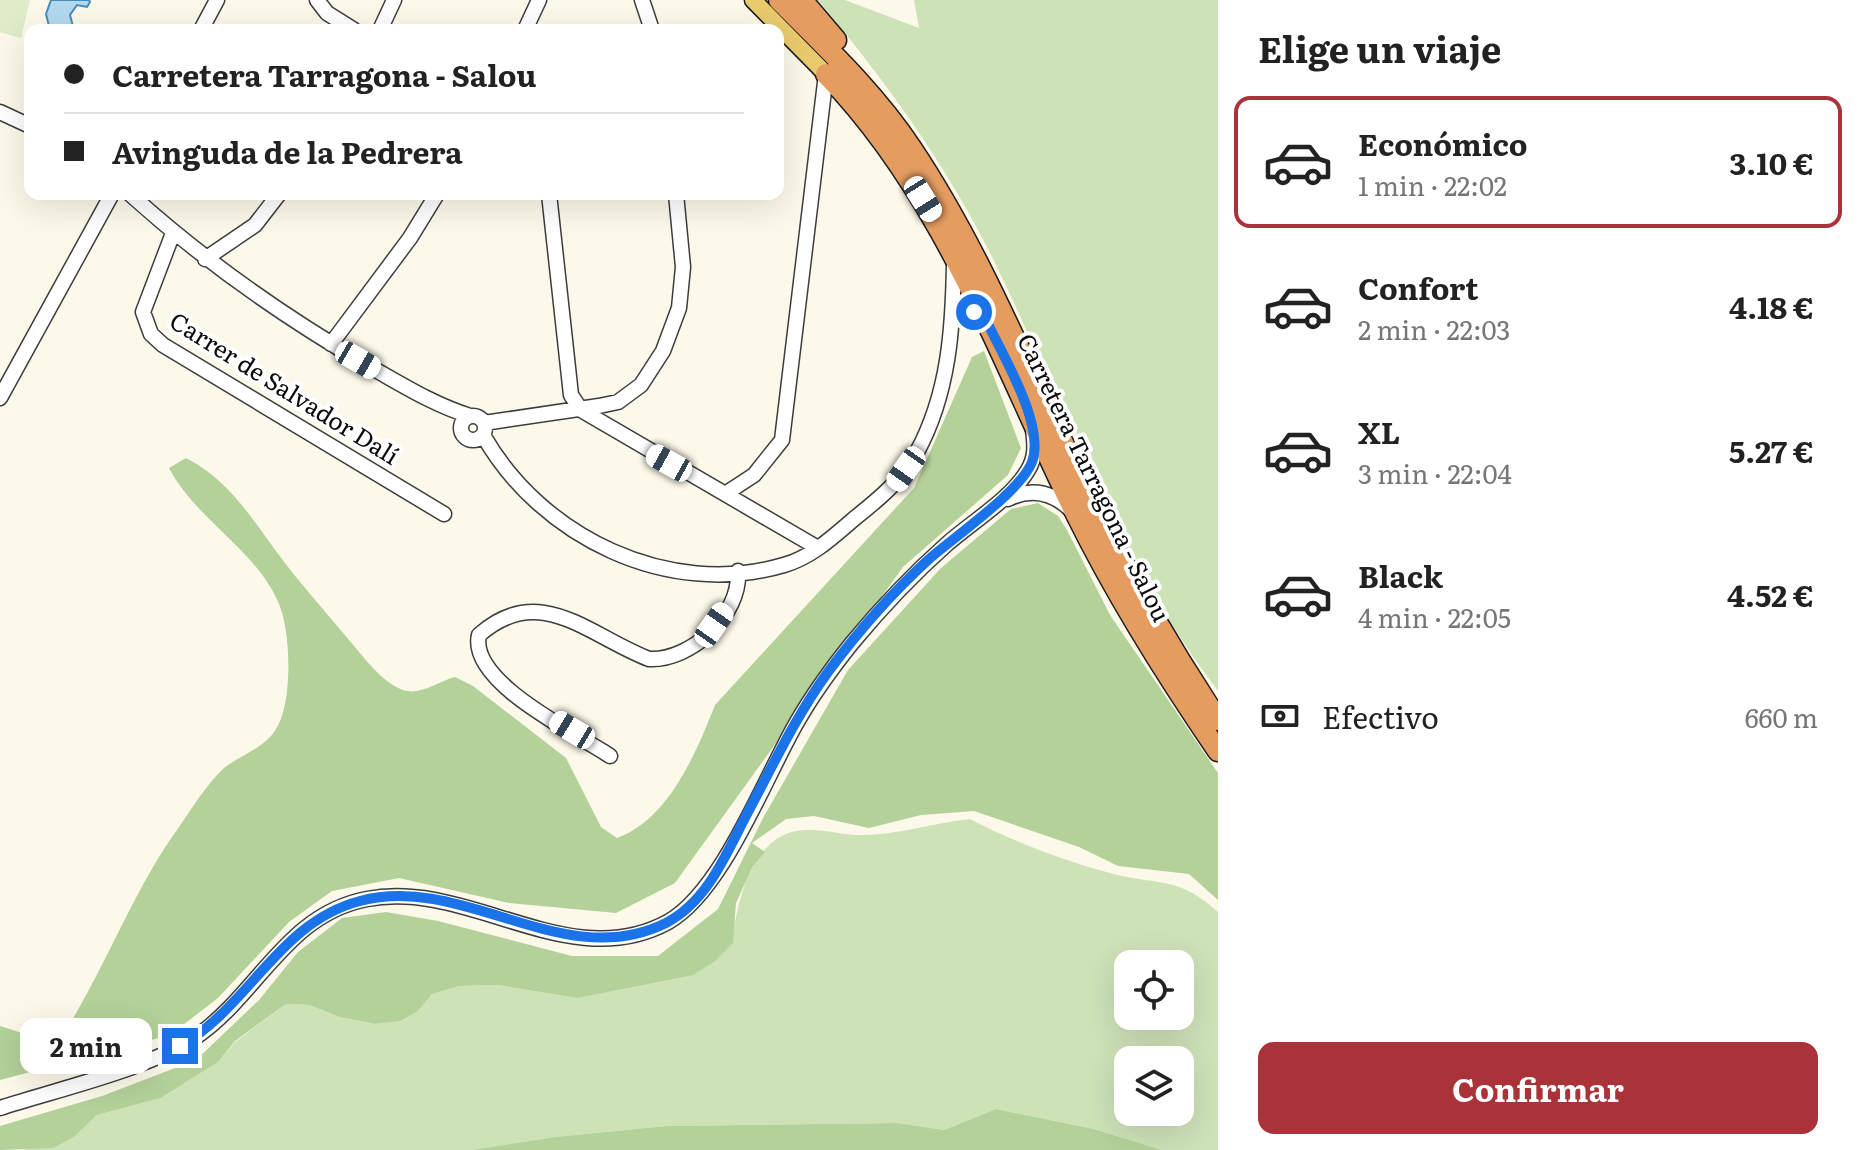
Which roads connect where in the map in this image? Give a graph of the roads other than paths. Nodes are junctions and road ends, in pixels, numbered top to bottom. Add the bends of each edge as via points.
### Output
1 (217, 0) edge
2 (317, 0) edge
3 (394, 0) edge
4 (539, 0) edge
5 (642, 0) edge
6 (753, 0) edge
7 (779, 0) edge
8 (802, 0) edge
9 (204, 24) edge
10 (344, 24) edge
11 (383, 24) edge
12 (528, 24) edge
13 (650, 24) edge
14 (777, 24) edge
15 (784, 31) edge
16 (826, 74) junction
17 (0, 112) edge
18 (24, 123) edge
19 (911, 147) junction
20 (109, 200) edge
21 (137, 200) edge
22 (274, 200) edge
23 (433, 200) edge
24 (550, 200) edge
25 (677, 200) edge
26 (173, 233) junction
27 (955, 255) junction
28 (205, 259) junction
29 (984, 316) junction
30 (953, 329) junction
31 (331, 344) junction
32 (0, 398) edge
33 (581, 410) junction
34 (465, 422) junction
35 (1033, 422) junction
36 (480, 433) junction
37 (728, 492) junction
38 (444, 514) dead end
39 (1076, 514) junction
40 (980, 515) junction
41 (818, 548) junction
42 (738, 571) junction
43 (1218, 720) edge
44 (1218, 751) edge
45 (610, 756) dead end
46 (0, 1108) edge

1 - 9 street
2 - 10 street
3 - 11 street
4 - 12 street
5 - 13 street
6 - 14 main road, Carretera Tarragona - Salou
7 - 19 highway, Carretera Tarragona - Salou via 851,73
8 - 19 highway via 891,107
15 - 16 main road, Carretera Tarragona - Salou
16 - 27 highway, Carretera Tarragona - Salou via 877,131
16 - 37 street via 782,440 754,475
17 - 18 street
19 - 43 highway, Carretera Tarragona - Salou via 983,270 1092,504 1162,636
20 - 32 street
21 - 26 street
22 - 28 street via 255,225
23 - 31 street
24 - 33 street via 571,395
25 - 33 street via 683,267 679,308 663,351 641,385 618,402
26 - 28 street
26 - 38 street, Carrer de Salvador Dalí via 143,312 151,334
27 - 29 highway, Carretera Tarragona - Salou
27 - 30 street
28 - 31 street
29 - 30 street via 965,312
29 - 35 highway, Carretera Tarragona - Salou
30 - 41 street via 937,403 916,453 895,484
31 - 34 street
33 - 36 street
33 - 37 street
34 - 36 street via 477,416
34 - 36 street via 462,435
35 - 39 highway, Carretera Tarragona - Salou
35 - 40 street via 1033,460 1027,472
36 - 42 street via 493,456 546,512 612,551 677,572
37 - 41 street
39 - 40 street via 1057,498 1037,491 1016,495
39 - 44 highway, Carretera Tarragona - Salou via 1139,632
40 - 46 street via 890,600 827,673 706,888 670,921 647,931 591,939 436,899 389,895 364,900 317,917 293,935 218,1019 189,1041
41 - 42 street via 784,565
42 - 45 street via 739,585 714,625 689,650 664,660 628,651 558,615 533,610 512,612 479,635 480,657 499,682

